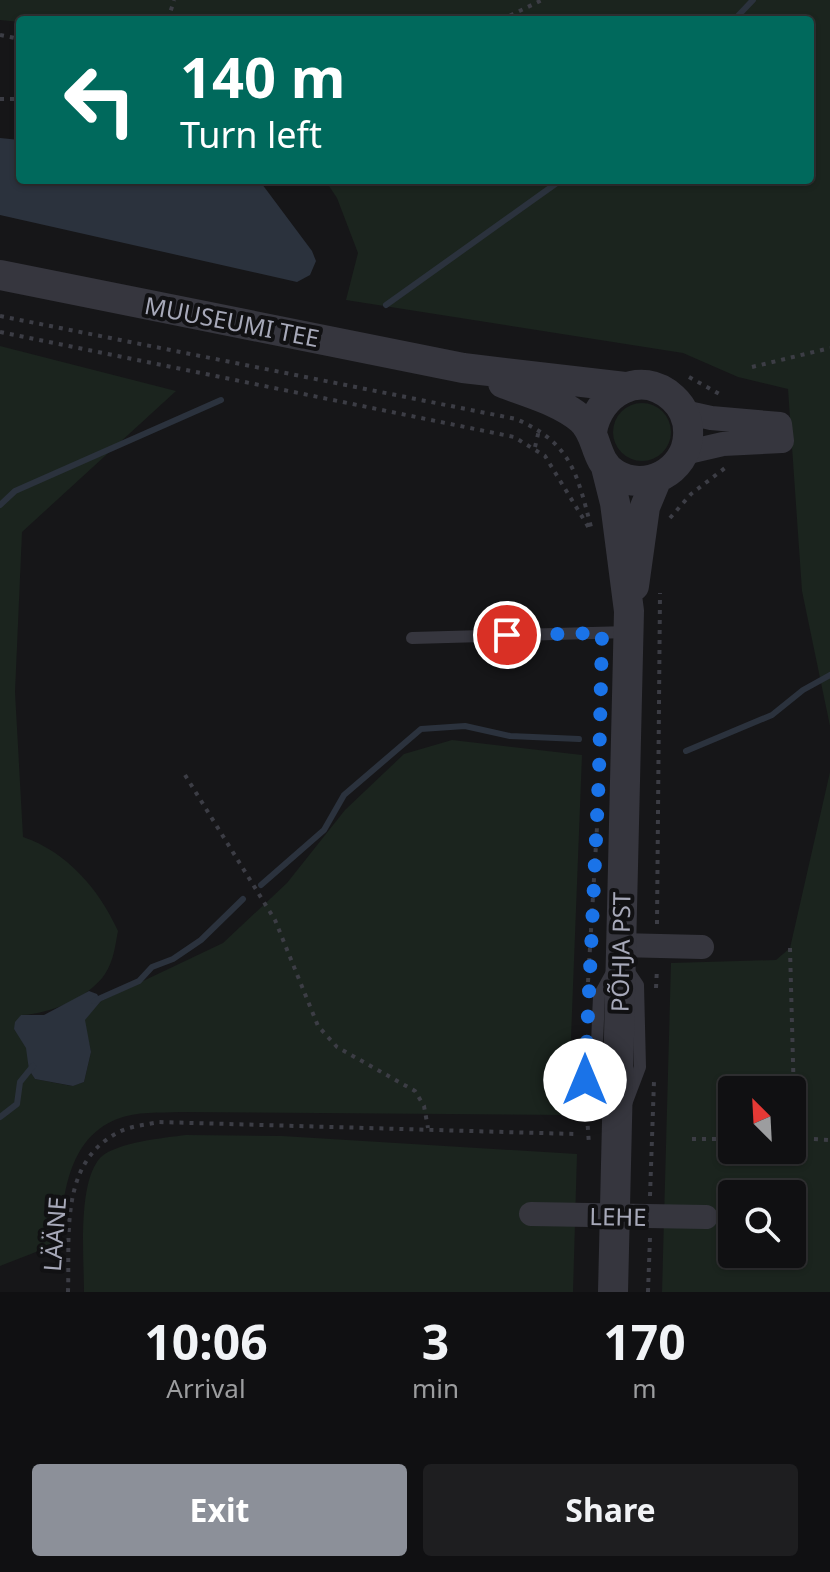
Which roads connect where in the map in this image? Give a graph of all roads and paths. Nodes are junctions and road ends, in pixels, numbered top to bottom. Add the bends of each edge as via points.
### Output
1 (542, 0) edge
2 (509, 16) edge
3 (0, 275) edge
4 (0, 316) edge
5 (0, 332) edge
6 (830, 348) edge
7 (752, 367) dead end
8 (463, 368) junction
9 (625, 387) junction
10 (684, 412) junction
11 (592, 432) junction
12 (684, 453) junction
13 (606, 467) junction
14 (657, 478) junction
15 (629, 622) junction
16 (412, 638) dead end
17 (185, 775) dead end
18 (597, 821) dead end
19 (702, 947) dead end
20 (790, 948) dead end
21 (620, 952) junction
22 (588, 991) dead end
23 (792, 1076) edge
24 (585, 1080) dead end
25 (428, 1128) junction
26 (574, 1134) dead end
27 (692, 1139) dead end
28 (718, 1139) edge
29 (806, 1139) edge
30 (830, 1140) edge
31 (589, 1147) dead end
32 (531, 1214) dead end
33 (615, 1215) junction
34 (706, 1217) dead end
35 (68, 1292) edge
36 (613, 1292) edge

1 - 2 path
3 - 8 street, MUUSEUMI TEE
4 - 5 path via 516,419 554,440 568,458 593,533 545,456 514,437
6 - 7 path
8 - 9 street, MUUSEUMI TEE
8 - 11 street, MUUSEUMI TEE via 569,410
9 - 10 street, MUUSEUMI TEE via 652,386 676,400
9 - 11 street via 605,400
10 - 12 street
10 - 12 street via 780,424 782,441 723,444
11 - 13 street, MUUSEUMI TEE
12 - 14 street via 673,469
13 - 14 street via 629,480
13 - 15 street, PÕHJA PST
14 - 15 street, PÕHJA PST via 645,507
15 - 16 lane
15 - 21 street, PÕHJA PST
17 - 25 path via 275,920 318,1026 337,1047 415,1091
18 - 22 path
19 - 21 street
20 - 23 path
21 - 33 street, PÕHJA PST
24 - 31 path
25 - 26 path
25 - 35 path, LÄÄNE via 159,1122 119,1131 89,1155 76,1178
27 - 28 path
29 - 30 path
32 - 33 street, LEHE
33 - 34 street, LEHE
33 - 36 street, PÕHJA PST

